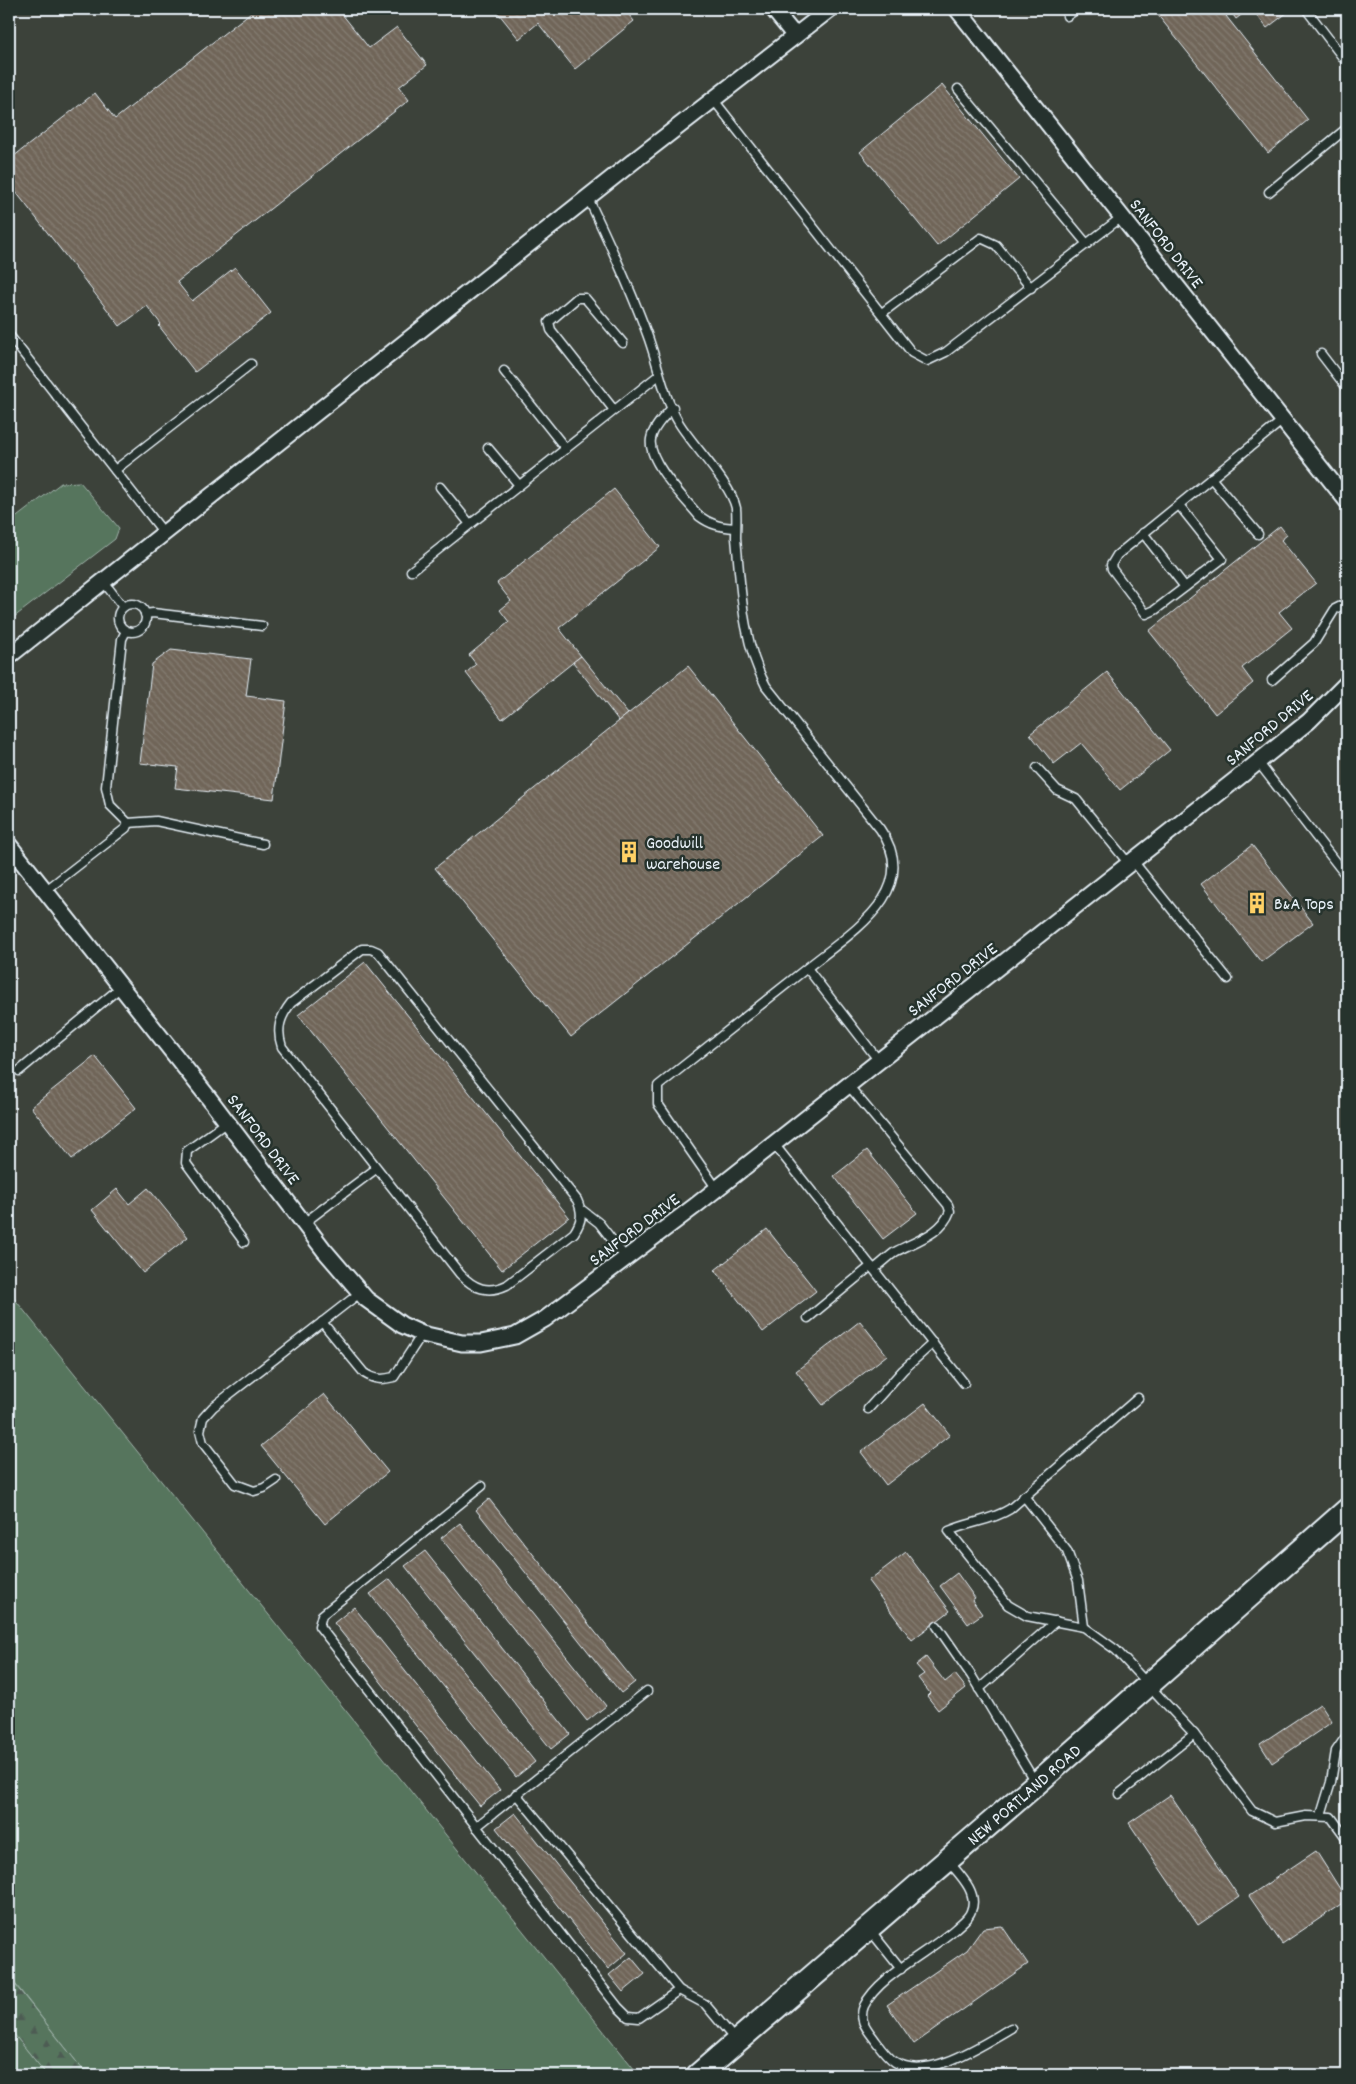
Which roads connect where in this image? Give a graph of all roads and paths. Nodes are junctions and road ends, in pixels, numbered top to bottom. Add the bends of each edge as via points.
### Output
1 (773, 9) edge
2 (830, 9) edge
3 (957, 9) edge
4 (1077, 9) edge
5 (1306, 9) edge
6 (1067, 16) dead end
7 (795, 36) junction
8 (1347, 63) edge
9 (958, 89) dead end
10 (713, 99) junction
11 (1347, 128) edge
12 (1269, 192) dead end
13 (588, 198) junction
14 (1123, 216) junction
15 (1088, 244) junction
16 (1031, 288) junction
17 (882, 313) junction
18 (9, 335) edge
19 (623, 344) dead end
20 (1321, 354) dead end
21 (251, 364) dead end
22 (504, 371) dead end
23 (659, 375) junction
24 (1347, 388) edge
25 (673, 407) junction
26 (614, 410) junction
27 (1283, 420) junction
28 (488, 448) dead end
29 (566, 449) junction
30 (115, 470) junction
31 (1211, 478) junction
32 (519, 485) junction
33 (440, 487) dead end
34 (1345, 494) edge
35 (1178, 505) junction
36 (470, 524) junction
37 (736, 528) junction
38 (164, 533) junction
39 (1143, 534) junction
40 (1258, 534) dead end
41 (411, 571) dead end
42 (103, 581) junction
43 (1185, 587) junction
44 (123, 607) junction
45 (1347, 607) edge
46 (145, 614) junction
47 (262, 626) dead end
48 (126, 631) junction
49 (9, 656) edge
50 (1272, 680) dead end
51 (1347, 684) edge
52 (1258, 762) junction
53 (1037, 768) dead end
54 (128, 823) junction
55 (263, 844) dead end
56 (9, 845) edge
57 (1131, 863) junction
58 (1347, 876) edge
59 (45, 891) junction
60 (807, 968) junction
61 (1228, 979) dead end
62 (121, 987) junction
63 (879, 1061) junction
64 (19, 1071) dead end
65 (848, 1085) junction
66 (227, 1122) junction
67 (774, 1144) junction
68 (377, 1168) junction
69 (717, 1188) junction
70 (582, 1210) junction
71 (304, 1223) junction
72 (244, 1242) dead end
73 (626, 1258) junction
74 (872, 1268) junction
75 (360, 1292) junction
76 (808, 1318) dead end
77 (322, 1322) junction
78 (422, 1334) junction
79 (932, 1343) junction
80 (964, 1382) dead end
81 (1138, 1398) dead end
82 (868, 1409) dead end
83 (276, 1480) dead end
84 (482, 1486) dead end
85 (1024, 1496) junction
86 (1347, 1510) edge
87 (1056, 1621) junction
88 (936, 1626) dead end
89 (1084, 1627) junction
90 (1150, 1684) junction
91 (979, 1689) junction
92 (647, 1691) dead end
93 (1194, 1734) junction
94 (1347, 1735) edge
95 (1036, 1784) junction
96 (516, 1794) junction
97 (1118, 1794) dead end
98 (1320, 1815) junction
99 (476, 1827) junction
100 (1347, 1839) edge
101 (947, 1861) junction
102 (868, 1929) junction
103 (901, 1969) junction
104 (679, 1990) junction
105 (1011, 2028) dead end
106 (737, 2042) junction
107 (698, 2075) edge

1 - 7 street
2 - 7 street
3 - 14 street, SANFORD DRIVE
4 - 6 lane
5 - 8 lane
7 - 10 street
9 - 15 lane
10 - 13 street
10 - 17 lane
11 - 12 lane
13 - 23 lane via 647,334
13 - 38 street
14 - 15 lane
14 - 27 street, SANFORD DRIVE
15 - 16 lane
16 - 17 lane via 946,352 927,361 912,353
16 - 17 lane via 996,245 981,238
18 - 30 lane
19 - 26 lane via 585,298 577,298 549,322 551,330
20 - 24 lane
21 - 30 lane
22 - 29 lane
23 - 25 lane
23 - 26 lane
25 - 37 lane via 678,422 729,492 736,508
25 - 37 lane via 654,430 652,457 699,516 719,527
26 - 29 lane
27 - 31 lane
27 - 34 street, SANFORD DRIVE
28 - 32 lane
29 - 32 lane
30 - 38 lane
31 - 35 lane
31 - 40 lane
32 - 36 lane
33 - 36 lane
35 - 39 lane
35 - 43 lane via 1222,558
36 - 41 lane
37 - 60 lane via 747,630 757,669 766,686 880,829 893,854 894,872 885,898 871,914
38 - 42 street
39 - 43 lane
39 - 43 lane via 1117,555 1111,565 1144,613 1150,614
42 - 44 lane
42 - 49 street
44 - 46 lane via 135,604
44 - 48 lane via 118,621
45 - 50 lane via 1335,609 1314,643
46 - 47 lane via 153,612
46 - 48 lane via 142,628
48 - 54 lane via 122,639 106,787 110,805
51 - 52 street, SANFORD DRIVE
52 - 57 street, SANFORD DRIVE
52 - 58 lane
53 - 57 lane via 1057,790 1076,799
54 - 55 lane via 156,821
54 - 59 lane via 126,828
56 - 59 street, SANFORD DRIVE
57 - 61 lane
57 - 63 street, SANFORD DRIVE
59 - 62 street, SANFORD DRIVE
60 - 63 lane
60 - 69 lane via 658,1086 658,1104
62 - 64 lane
62 - 66 street, SANFORD DRIVE
63 - 65 street, SANFORD DRIVE
65 - 67 street, SANFORD DRIVE
65 - 74 lane via 950,1211 941,1226
66 - 71 street, SANFORD DRIVE
66 - 72 lane via 185,1156 186,1163
67 - 69 street, SANFORD DRIVE
67 - 74 lane
68 - 70 lane via 460,1274 485,1291 507,1285 574,1233 581,1223
68 - 70 lane via 282,1047 278,1036 283,1013 291,1003 362,949 378,952
68 - 71 lane
69 - 73 street, SANFORD DRIVE
70 - 73 lane via 599,1222
71 - 75 street, SANFORD DRIVE
73 - 78 street, SANFORD DRIVE via 545,1320 515,1336 462,1344
74 - 76 lane
74 - 79 lane
75 - 77 lane
75 - 78 street, SANFORD DRIVE via 402,1325
77 - 78 lane via 364,1374 383,1380 394,1377
77 - 83 lane via 203,1418 200,1431 203,1442 235,1484 254,1491
79 - 80 lane
79 - 82 lane
81 - 85 lane
84 - 99 lane via 322,1615 319,1626
85 - 87 lane via 999,1516 949,1531 1008,1605 1027,1616
85 - 89 lane via 1067,1550 1078,1581
86 - 90 street, NEW PORTLAND ROAD
87 - 89 lane
87 - 91 lane
88 - 91 lane
89 - 90 lane via 1116,1650
90 - 93 lane
90 - 95 street, NEW PORTLAND ROAD
91 - 95 lane
92 - 96 lane
93 - 97 lane
93 - 98 lane via 1252,1812 1275,1822
94 - 98 lane via 1336,1751
95 - 101 street, NEW PORTLAND ROAD
96 - 99 lane
96 - 104 lane
98 - 100 lane via 1331,1817
99 - 104 lane via 628,2017 638,2018
101 - 102 street, NEW PORTLAND ROAD
101 - 103 lane via 965,1881 973,1898 972,1910 948,1935
102 - 103 lane
102 - 106 street, NEW PORTLAND ROAD
103 - 105 lane via 873,1991 861,2016 875,2040 897,2063 911,2067 942,2063
104 - 106 lane via 705,2004
106 - 107 street, NEW PORTLAND ROAD

